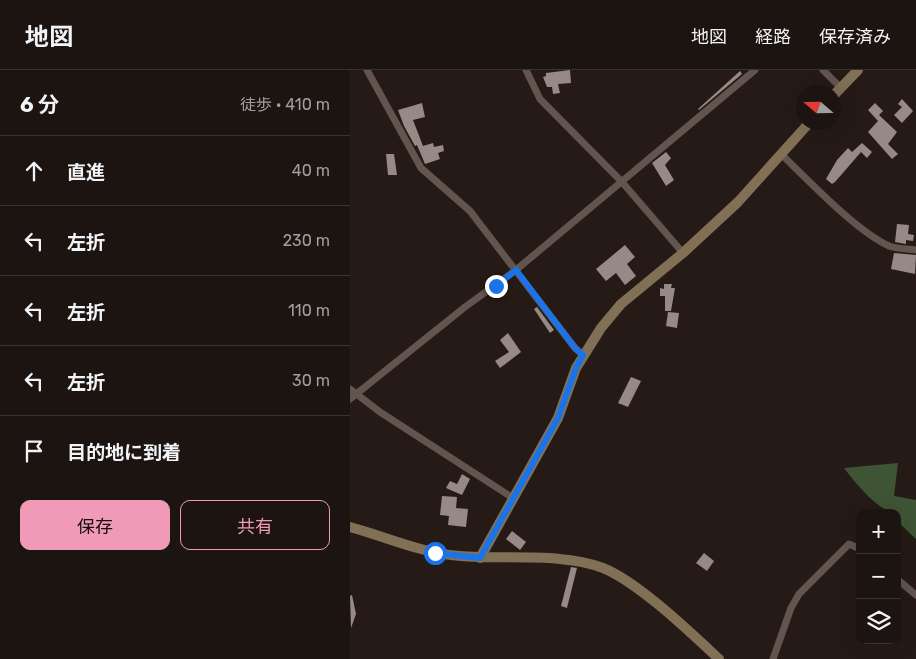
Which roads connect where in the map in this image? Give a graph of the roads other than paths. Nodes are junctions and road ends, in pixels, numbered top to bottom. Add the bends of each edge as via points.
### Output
1 (366, 70) edge
2 (526, 70) edge
3 (755, 70) edge
4 (823, 70) edge
5 (858, 70) edge
6 (838, 85) edge
7 (841, 88) edge
8 (803, 130) edge
9 (781, 154) junction
10 (622, 182) junction
11 (916, 250) edge
12 (683, 253) junction
13 (516, 270) junction
14 (583, 355) junction
15 (350, 389) edge
16 (353, 397) edge
17 (513, 498) junction
18 (350, 527) edge
19 (856, 547) edge
20 (480, 558) junction
21 (901, 582) edge
22 (916, 595) edge
23 (719, 659) edge
24 (773, 659) edge

1 - 13 street via 421,168 470,211
2 - 10 street via 540,99
3 - 10 street
4 - 6 street
5 - 7 street
8 - 9 street
9 - 11 street via 868,233 892,247
9 - 12 street via 738,202
10 - 12 street
10 - 13 street
12 - 14 street via 621,304
13 - 14 street
13 - 16 street
14 - 17 street via 558,418
15 - 16 street
16 - 17 street
17 - 20 street
18 - 20 street via 420,550
19 - 24 street via 849,544 799,594
20 - 23 street via 563,560 604,569 647,597
21 - 22 street

